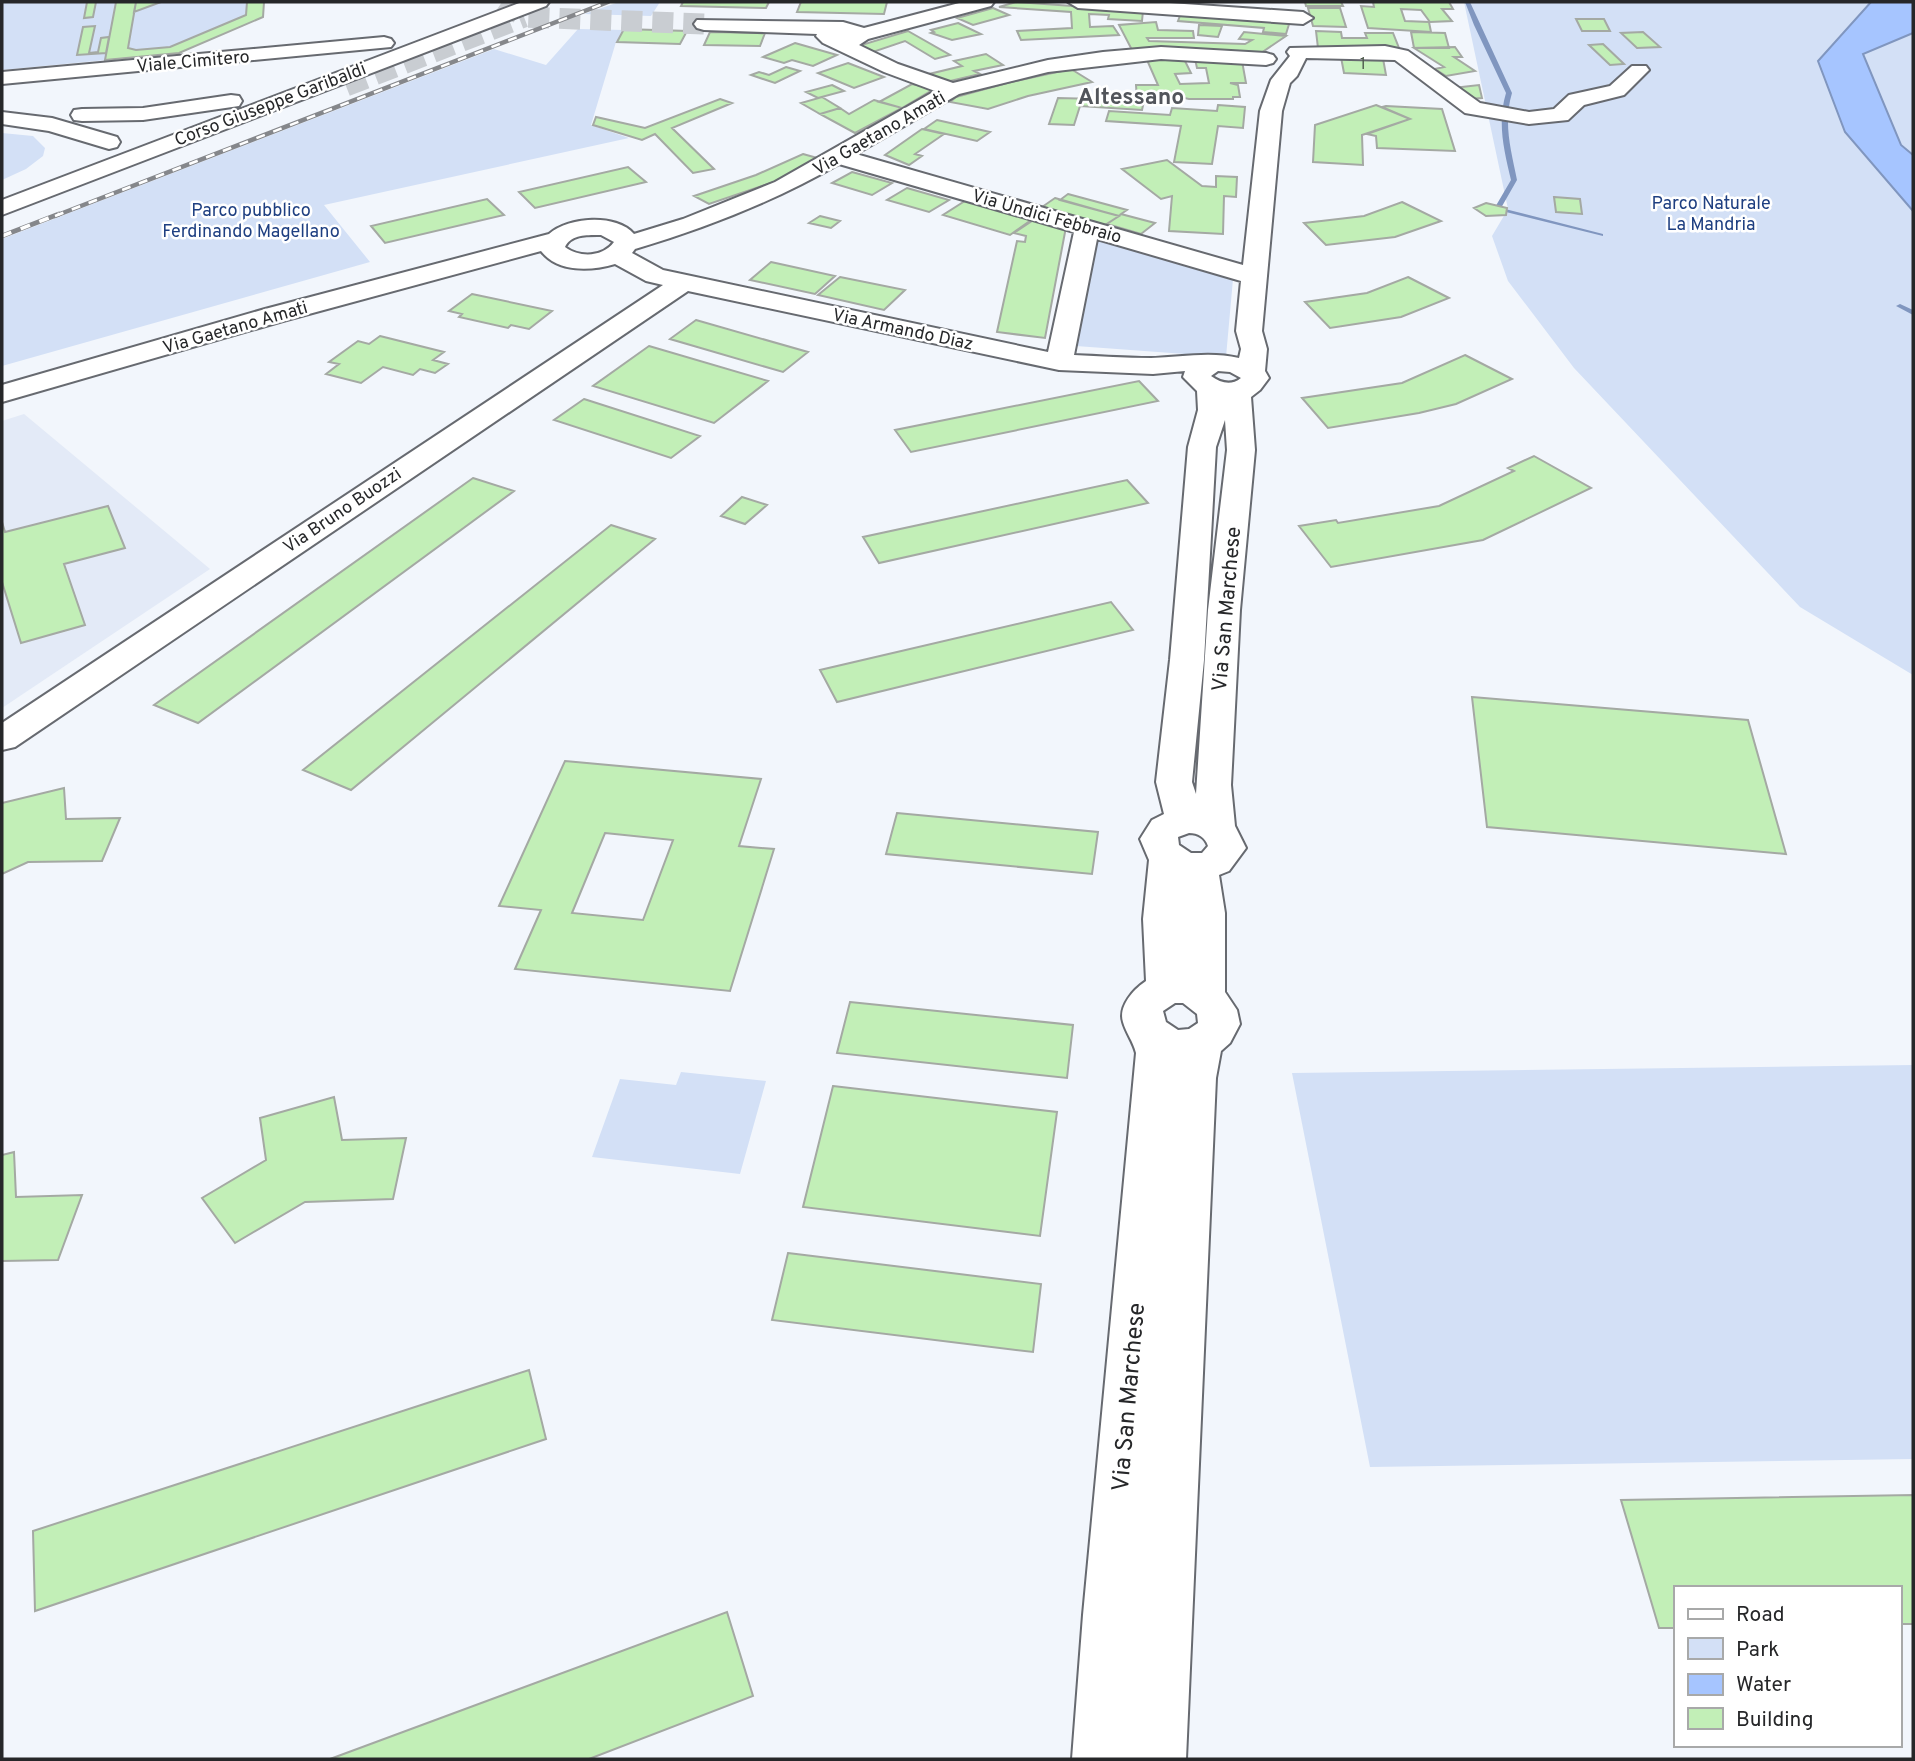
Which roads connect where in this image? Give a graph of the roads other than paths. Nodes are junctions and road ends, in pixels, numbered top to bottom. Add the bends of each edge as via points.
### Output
1 (511, 2) tunnel mouth
2 (539, 2) tunnel mouth
3 (984, 2) edge
4 (1078, 2) edge
5 (481, 4) dead end
6 (1300, 10) edge
7 (704, 23) tunnel mouth
8 (847, 38) junction
9 (379, 50) junction
10 (1285, 59) junction
11 (1639, 71) dead end
12 (2, 78) edge
13 (346, 86) tunnel mouth
14 (952, 90) junction
15 (267, 95) junction
16 (2, 106) edge
17 (82, 115) junction
18 (2, 118) edge
19 (206, 129) junction
20 (145, 147) junction
21 (840, 157) junction
22 (7, 199) edge
23 (707, 216) junction
24 (603, 228) junction
25 (1087, 228) junction
26 (622, 249) junction
27 (567, 252) junction
28 (1253, 276) junction
29 (669, 279) junction
30 (1059, 362) junction
31 (1224, 375) junction
32 (2, 394) edge
33 (2, 739) edge
34 (1200, 824) junction
35 (1184, 863) junction
36 (1182, 1016) junction
37 (1101, 1759) edge
38 (1157, 1759) edge

1 - 9 street, Corso Giuseppe Garibaldi
2 - 19 street, Corso Giuseppe Garibaldi
3 - 8 street
4 - 6 street
5 - 9 street via 472,12
6 - 10 street via 1304,29
7 - 8 street via 799,28
8 - 14 street via 919,80
9 - 12 street, Viale Cimitero
9 - 15 street, Corso Giuseppe Garibaldi
10 - 11 street, Via Gaetano Amati via 1385,52 1401,55 1473,108 1524,117 1560,115 1577,100 1617,91
10 - 14 street, Via Gaetano Amati via 1161,53 1103,58 1048,66
10 - 28 street via 1270,111
13 - 19 street via 278,111
14 - 21 street, Via Gaetano Amati
15 - 17 street via 167,111
15 - 20 street, Corso Giuseppe Garibaldi
16 - 17 street
17 - 20 street via 124,124
18 - 20 street
18 - 22 street via 61,145 53,160
19 - 20 street, Corso Giuseppe Garibaldi
20 - 22 street, Corso Giuseppe Garibaldi
21 - 23 street, Via Gaetano Amati via 783,187
21 - 25 street, Via Undici Febbraio
23 - 24 street, Via Gaetano Amati
23 - 26 street, Via Gaetano Amati
24 - 26 street, Via Armando Diaz via 625,236
24 - 27 street, Via Gaetano Amati via 571,231
25 - 28 street, Via Undici Febbraio
25 - 30 street
26 - 27 street, Via Gaetano Amati
26 - 29 street, Via Armando Diaz
27 - 29 street, Via Armando Diaz via 639,276
27 - 32 street, Via Gaetano Amati via 469,262
28 - 31 street via 1248,331 1254,349
29 - 30 street, Via Armando Diaz
29 - 33 street, Via Bruno Buozzi
30 - 31 street, Via Armando Diaz
31 - 34 street, Via San Marchese via 1237,397 1241,450 1224,610 1213,811
31 - 34 street, Via San Marchese via 1213,395 1202,447 1174,782
34 - 35 street, Via San Marchese via 1170,824 1157,840 1159,850
34 - 35 street via 1226,838 1223,858 1213,864
35 - 36 street, Via San Marchese via 1205,913
36 - 37 street, Via San Marchese via 1157,1053
36 - 38 street, Via San Marchese via 1198,1058

